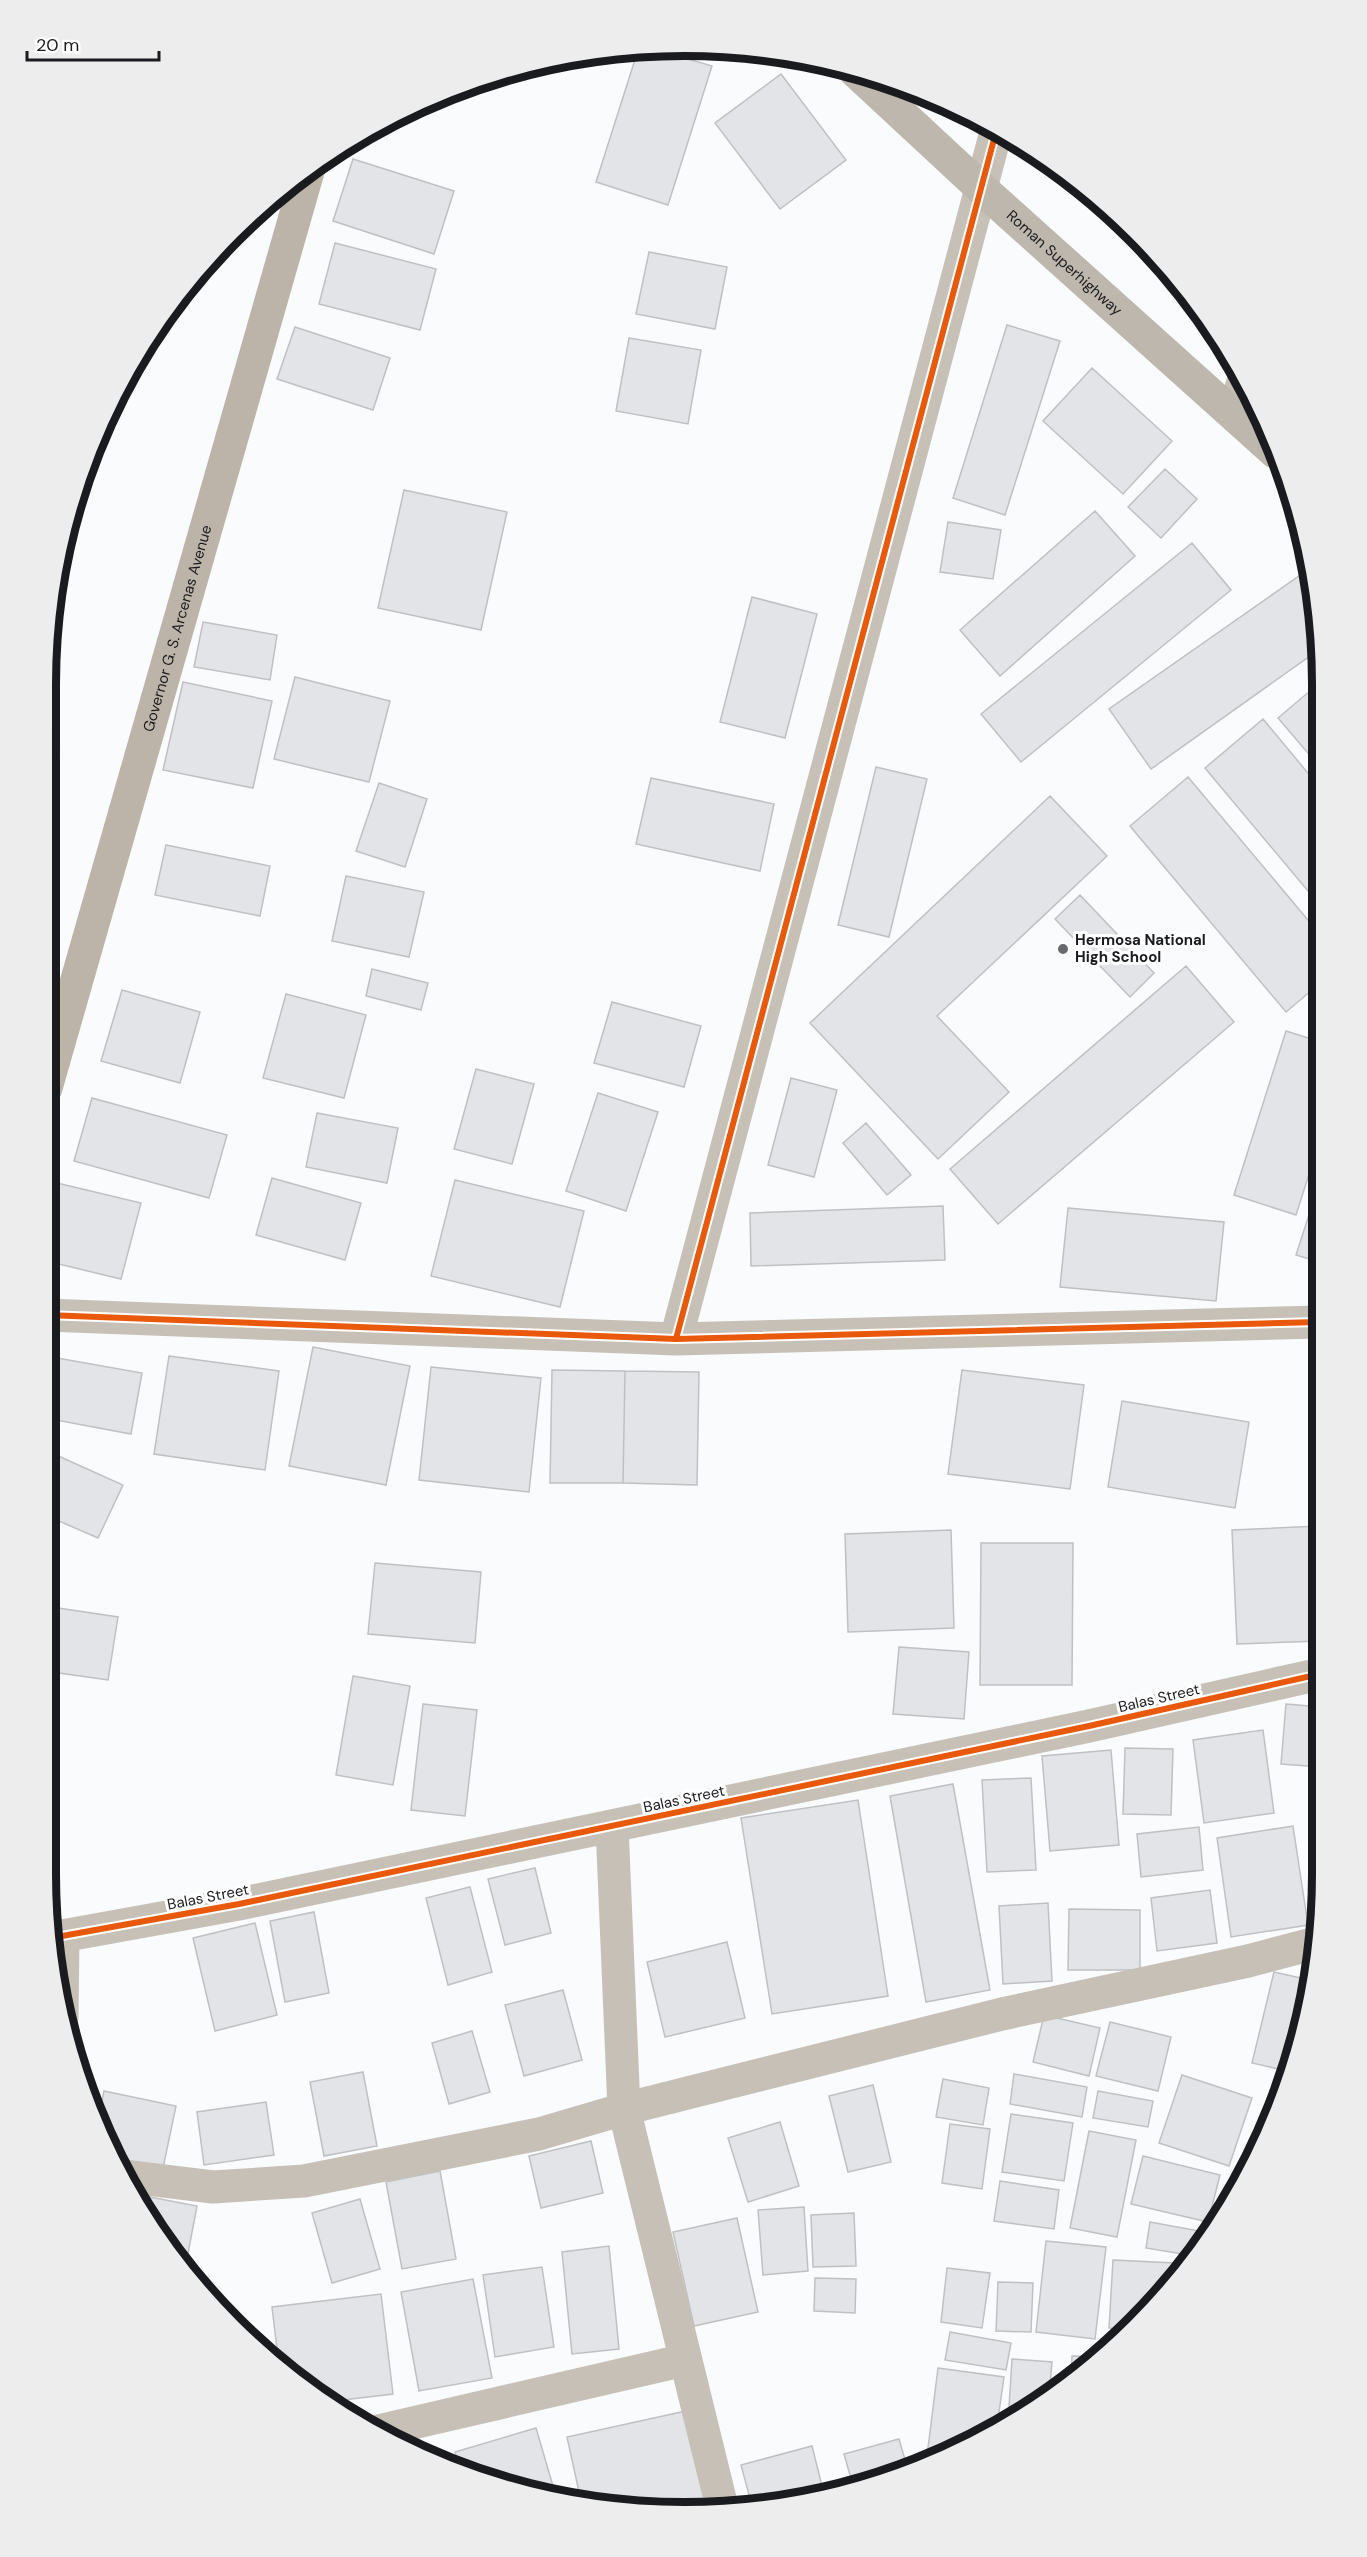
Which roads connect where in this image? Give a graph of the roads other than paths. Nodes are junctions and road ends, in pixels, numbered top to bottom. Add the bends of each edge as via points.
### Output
1 (869, 84) edge
2 (994, 138) edge
3 (305, 182) edge
4 (981, 188) junction
5 (1238, 399) edge
6 (1255, 423) edge
7 (56, 1053) edge
8 (56, 1315) edge
9 (1312, 1322) edge
10 (676, 1339) junction
11 (1312, 1676) edge
12 (612, 1826) junction
13 (59, 1937) edge
14 (1307, 1945) edge
15 (624, 2109) junction
16 (134, 2177) edge
17 (685, 2360) junction
18 (390, 2428) edge
19 (720, 2500) edge

1 - 4 main road, Roman Superhighway
2 - 4 street
3 - 7 main road, Governor G. S. Arcenas Avenue
4 - 5 main road, Roman Superhighway
4 - 10 street
5 - 6 main road, Roman Superhighway
8 - 10 street
9 - 10 street
11 - 12 street, Balas Street
12 - 13 street, Balas Street via 239,1904
12 - 15 street
14 - 15 street via 1002,2014
15 - 16 street via 539,2134 304,2181 213,2187
15 - 17 street
17 - 18 street
17 - 19 street

